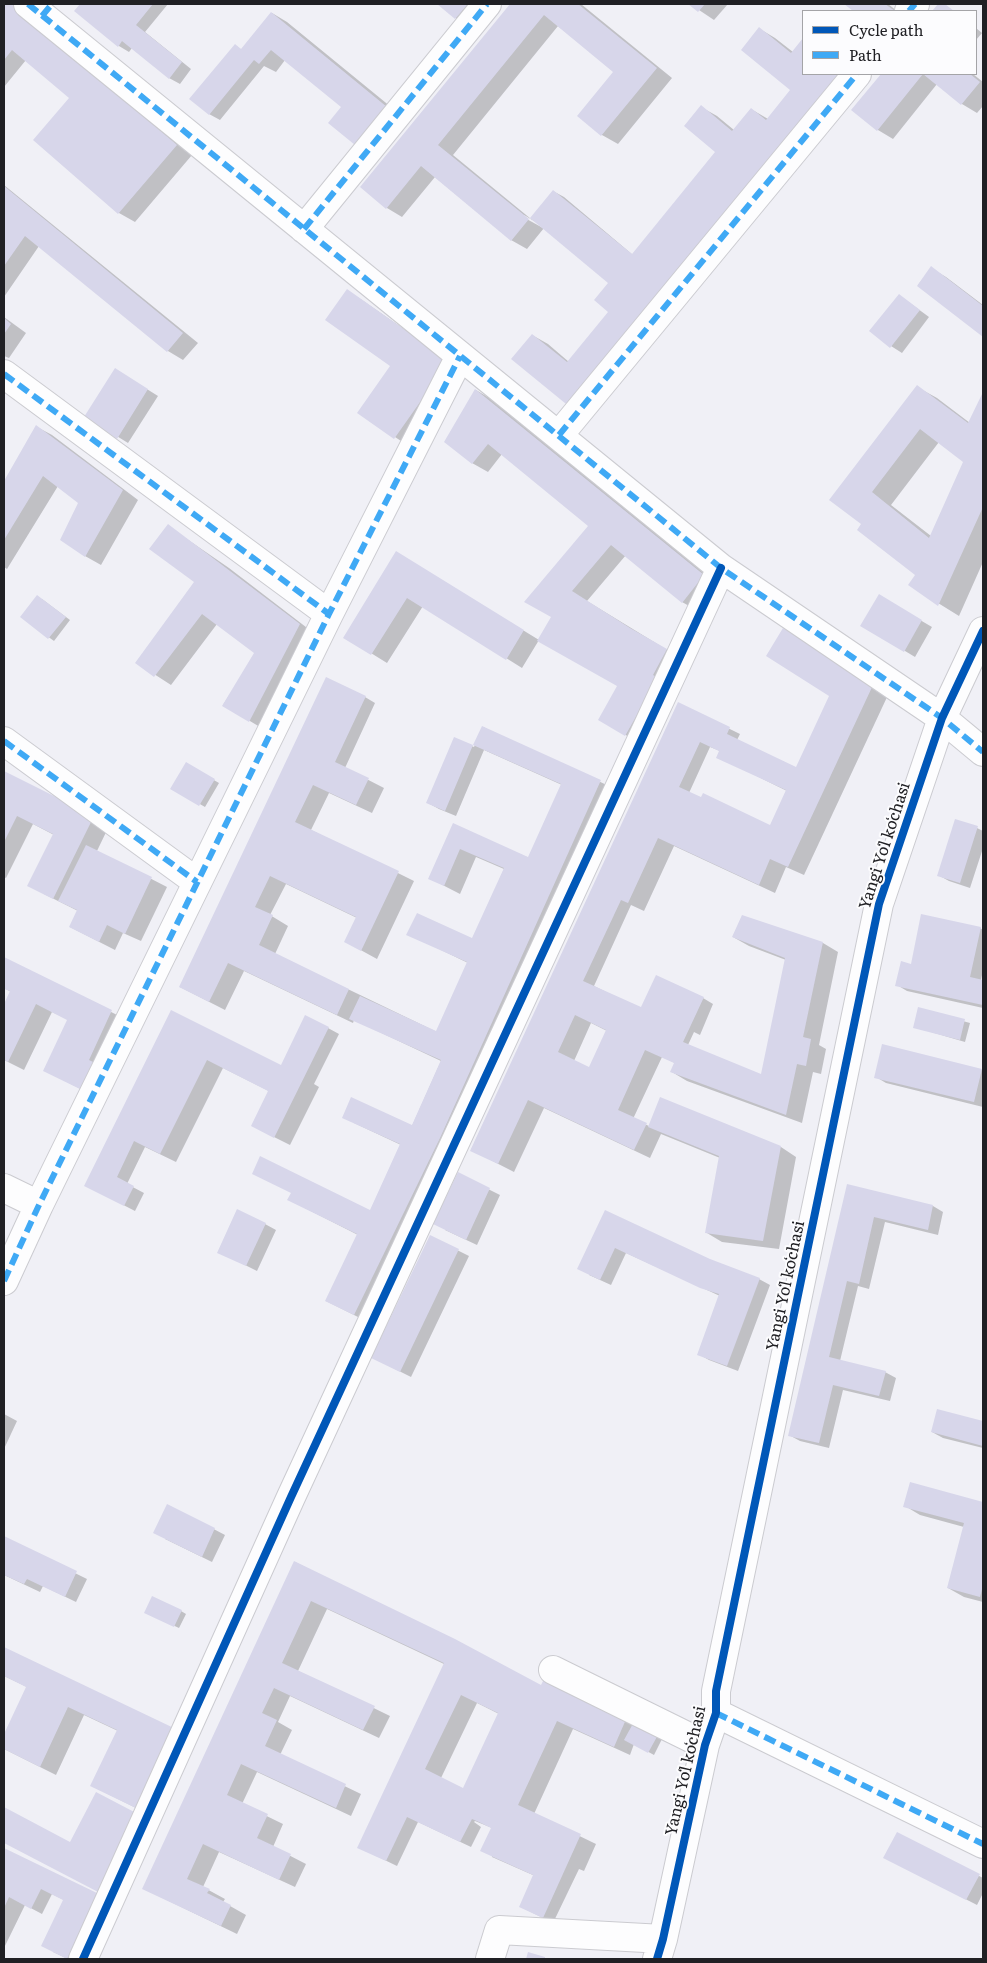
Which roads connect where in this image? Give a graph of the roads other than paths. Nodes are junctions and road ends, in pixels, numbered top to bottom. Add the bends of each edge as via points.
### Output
1 (487, 4) edge
2 (41, 8) edge
3 (856, 75) edge
4 (304, 229) junction
5 (460, 356) junction
6 (4, 374) edge
7 (560, 435) junction
8 (721, 568) junction
9 (329, 614) junction
10 (983, 631) edge
11 (942, 718) junction
12 (4, 741) edge
13 (983, 752) edge
14 (197, 882) junction
15 (4, 1188) edge
16 (39, 1205) junction
17 (4, 1282) edge
18 (552, 1670) dead end
19 (716, 1714) junction
20 (705, 1745) junction
21 (983, 1844) edge
22 (660, 1949) edge
23 (83, 1959) edge
24 (490, 1959) edge

1 - 4 street
2 - 4 street
3 - 7 street
4 - 5 street
5 - 7 street
5 - 9 street
6 - 9 street
7 - 8 street
8 - 11 street
8 - 23 street via 291,1497
9 - 14 street
10 - 11 street, Yangi Yoʻl koʻchasi
11 - 13 street
11 - 19 street, Yangi Yoʻl koʻchasi via 879,904 716,1691
12 - 14 street
14 - 16 street
15 - 16 street
16 - 17 street
18 - 20 street
19 - 20 street, Yangi Yoʻl koʻchasi
19 - 21 street
20 - 22 street, Yangi Yoʻl koʻchasi
22 - 24 street via 499,1930

